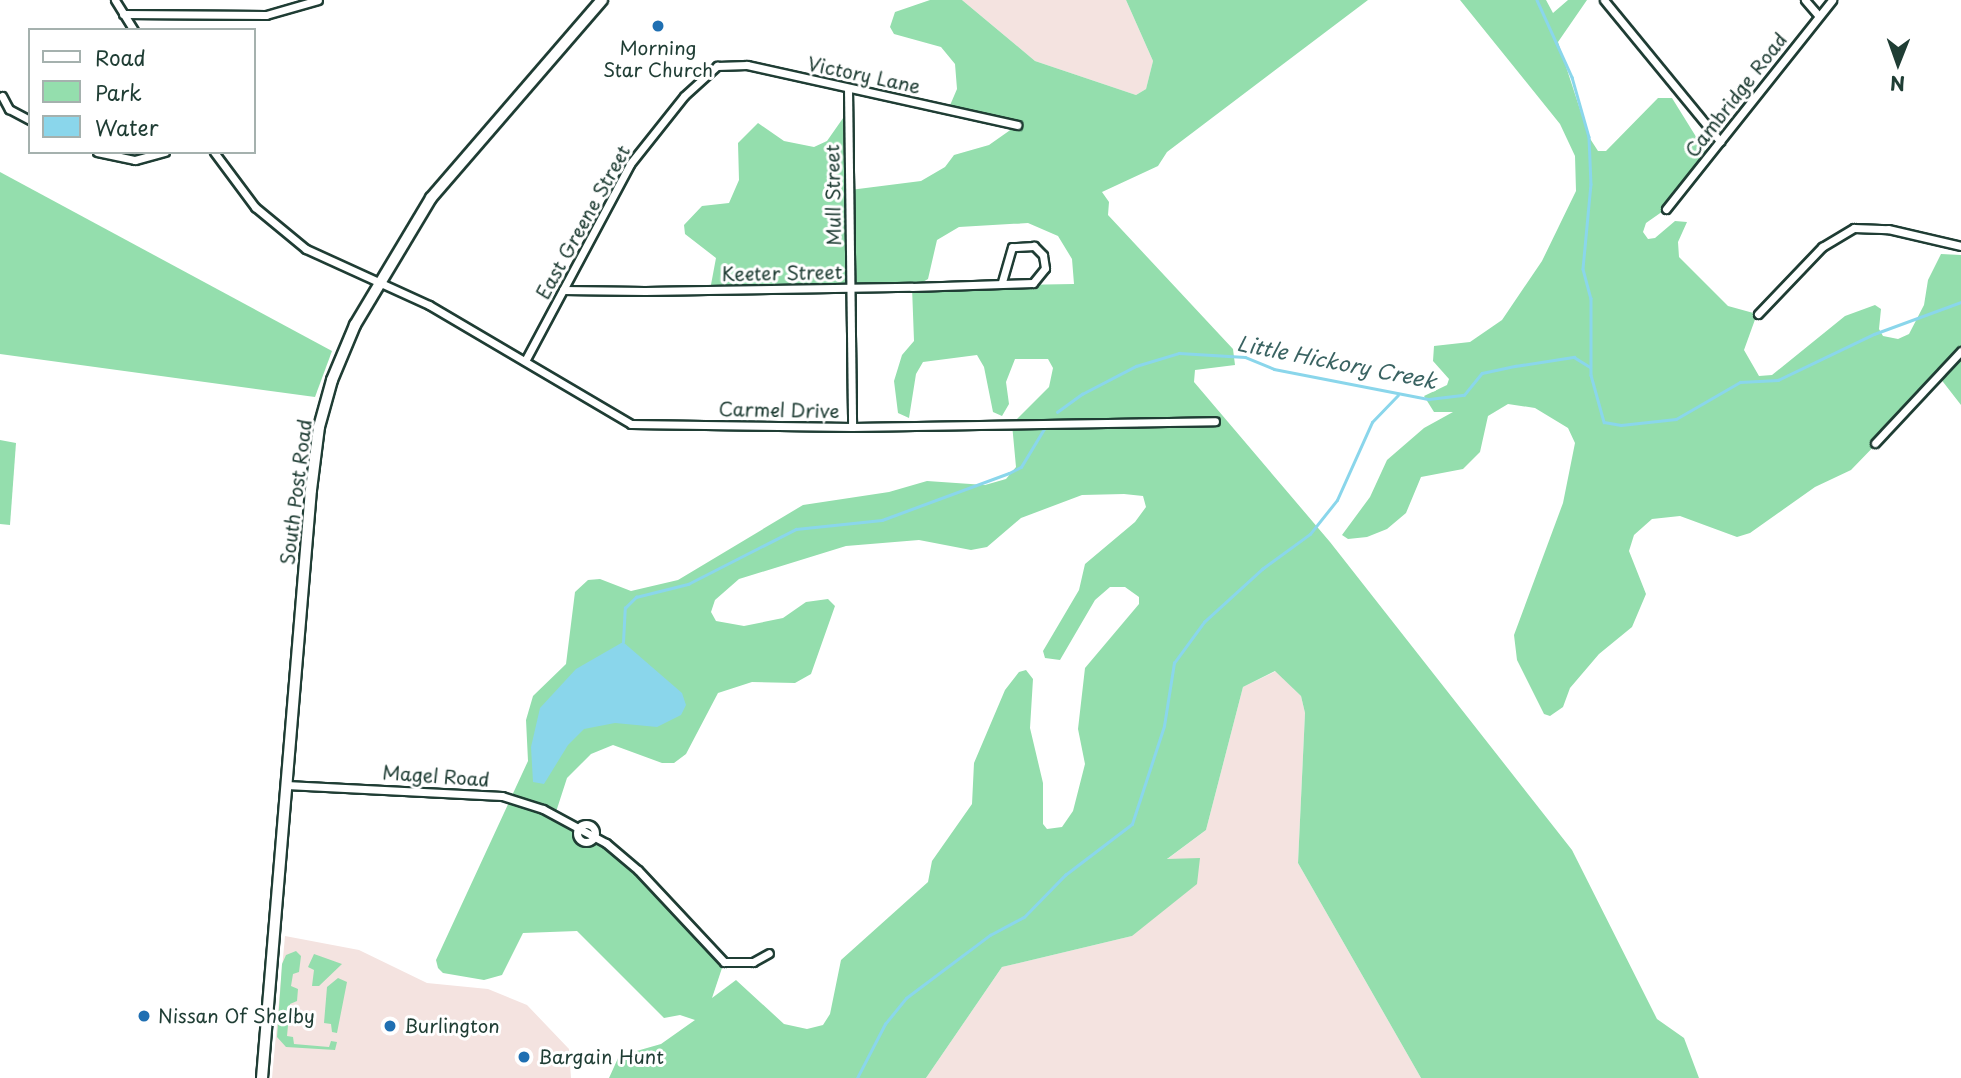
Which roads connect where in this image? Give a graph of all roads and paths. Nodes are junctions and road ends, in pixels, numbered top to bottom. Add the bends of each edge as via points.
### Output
1 (115, 0) edge
2 (318, 0) edge
3 (602, 0) edge
4 (1604, 0) edge
5 (1805, 0) edge
6 (1832, 0) edge
7 (123, 14) junction
8 (1819, 16) junction
9 (133, 28) edge
10 (706, 74) joint
11 (848, 88) junction
12 (2, 96) dead end
13 (28, 119) edge
14 (1017, 125) dead end
15 (1720, 141) junction
16 (106, 154) edge
17 (158, 154) edge
18 (215, 154) edge
19 (1666, 209) dead end
20 (1961, 246) edge
21 (380, 283) junction
22 (1002, 284) junction
23 (850, 288) junction
24 (563, 290) junction
25 (1758, 314) dead end
26 (1961, 351) edge
27 (525, 361) junction
28 (1215, 421) dead end
29 (852, 427) junction
30 (1875, 443) dead end
31 (286, 785) junction
32 (769, 953) dead end
33 (262, 1078) edge

1 - 7 street
2 - 7 street via 266,15
3 - 21 main road, South Post Road via 449,175
4 - 15 street
5 - 8 street
6 - 8 street, Cambridge Road
7 - 9 street
8 - 15 street, Cambridge Road
10 - 11 street, Victory Lane via 733,63
10 - 24 street, East Greene Street via 630,164
11 - 14 street, Victory Lane
11 - 23 street, Mull Street
12 - 13 street via 9,109
15 - 19 street, Cambridge Road
16 - 17 street via 135,160
18 - 21 street, Carmel Drive via 244,195 291,239 323,259
20 - 25 street via 1888,229 1854,228 1822,247
21 - 27 street, Carmel Drive via 429,305
21 - 31 main road, South Post Road via 339,362 319,427
22 - 22 street, Keeter Street via 1012,247 1034,246 1043,255 1045,268 1033,283
22 - 23 street, Keeter Street
23 - 24 street, Keeter Street
23 - 29 street, Mull Street
24 - 27 street, East Greene Street
26 - 30 street
27 - 29 street, Carmel Drive via 631,424
28 - 29 street, Carmel Drive
31 - 32 street, Magel Road via 502,796 543,809 594,837 638,870 714,956 738,964
31 - 33 main road, South Post Road

